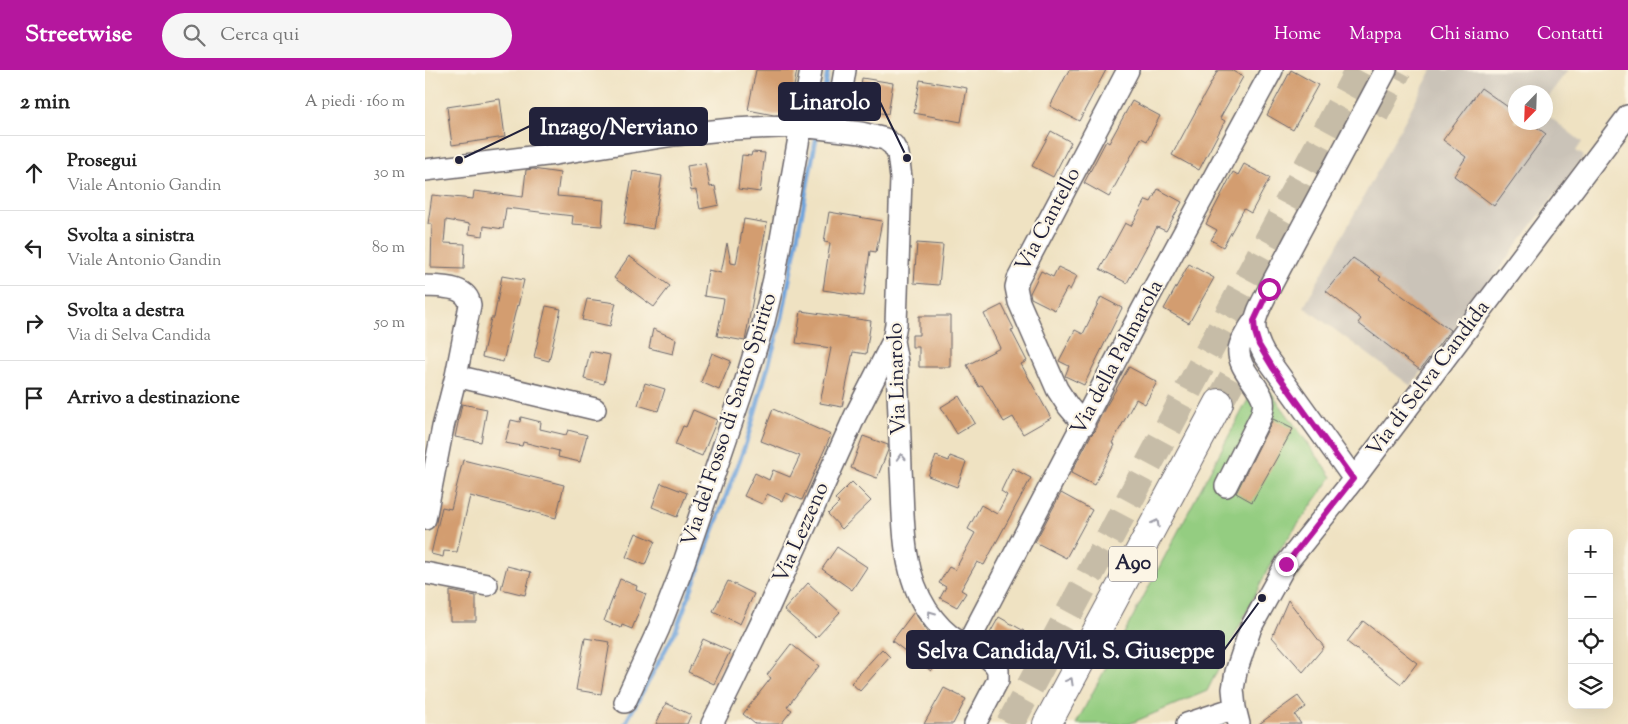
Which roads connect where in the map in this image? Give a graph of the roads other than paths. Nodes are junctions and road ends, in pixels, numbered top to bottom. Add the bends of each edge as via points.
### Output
1 (811, 70) edge
2 (845, 70) edge
3 (1128, 70) edge
4 (1271, 70) edge
5 (1386, 70) edge
6 (1628, 116) edge
7 (801, 126) junction
8 (835, 130) junction
9 (425, 170) edge
10 (425, 286) edge
11 (1254, 321) junction
12 (893, 341) junction
13 (456, 376) junction
14 (1219, 404) tunnel mouth
15 (595, 409) dead end
16 (434, 425) edge
17 (1083, 425) junction
18 (1353, 479) junction
19 (1226, 486) dead end
20 (425, 520) edge
21 (425, 572) edge
22 (487, 586) dead end
23 (966, 647) junction
24 (625, 702) dead end
25 (1237, 716) edge
26 (711, 724) edge
27 (975, 724) edge
28 (1047, 724) edge
29 (1187, 724) edge

1 - 7 street, Via del Fosso di Santo Spirito
2 - 8 street
3 - 17 street, Via Cantello via 1016,287 1022,309 1057,389
4 - 17 street, Via della Palmarola
5 - 11 street
6 - 18 street, Via di Selva Candida
7 - 8 street, Via Linarolo
7 - 9 street, Via Linarolo via 674,135
7 - 24 street, Via del Fosso di Santo Spirito via 774,279 751,366 672,596
8 - 12 street, Via Linarolo via 882,138 893,145 899,160 901,178
10 - 13 street via 459,291 470,302
11 - 18 street via 1264,354
11 - 19 street via 1239,351 1263,398 1263,406
23 -> 12 street, Via Linarolo via 945,631 927,610 910,570
12 - 26 street, Via Lezzeno
13 - 15 street
13 - 16 street
28 -> 14 highway, A90
16 - 20 street
17 - 23 street, Via della Palmarola
18 - 25 street, Via di Selva Candida via 1286,564 1251,626 1233,689
21 - 22 street
23 - 27 street, Via Linarolo via 990,659 999,670 998,680
25 - 29 street

